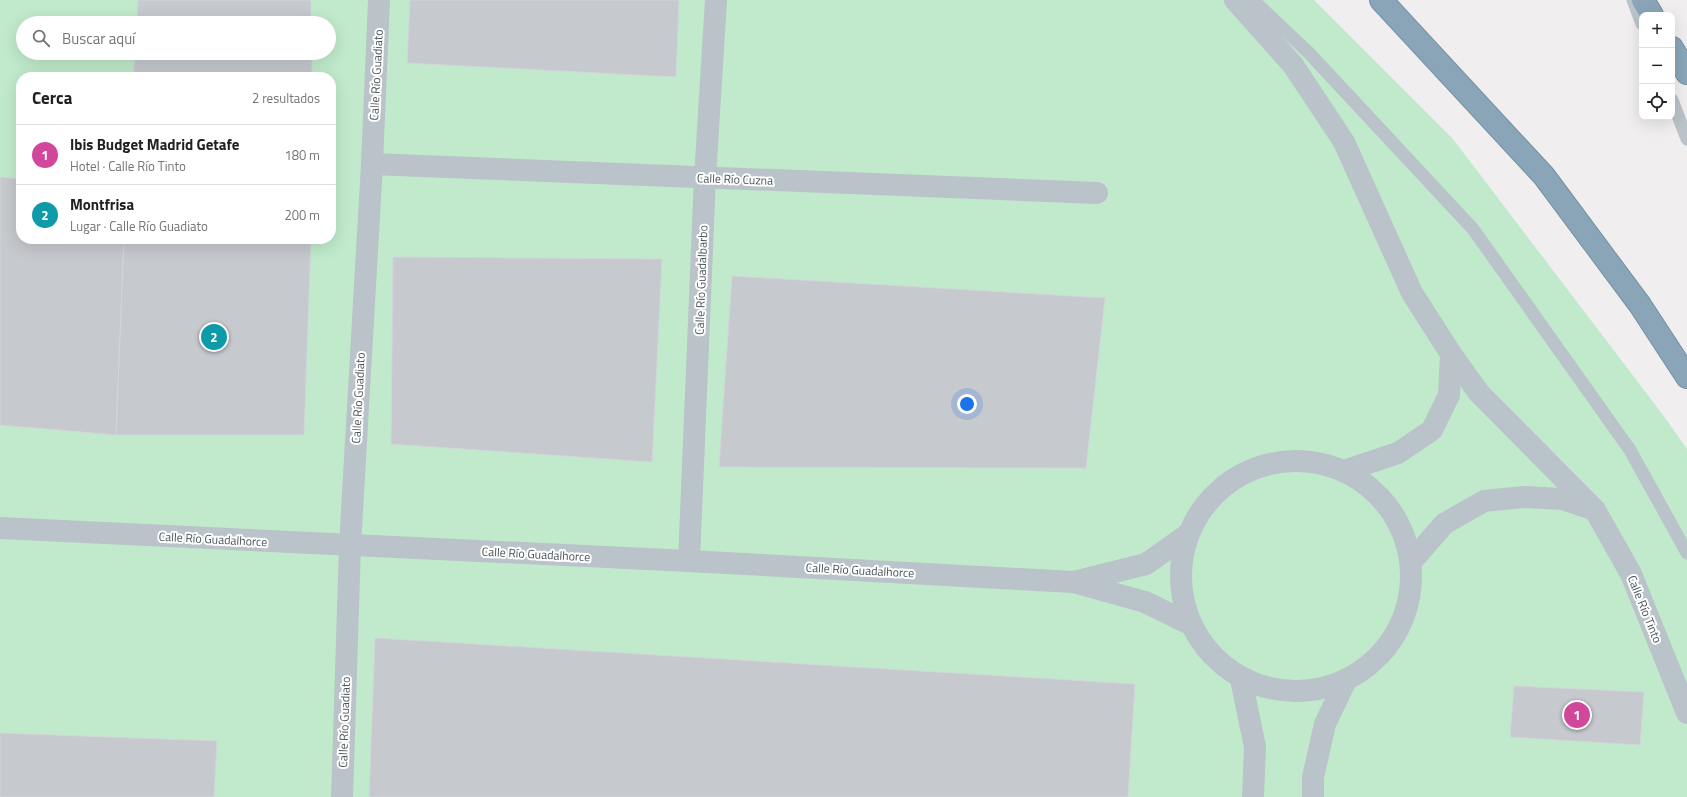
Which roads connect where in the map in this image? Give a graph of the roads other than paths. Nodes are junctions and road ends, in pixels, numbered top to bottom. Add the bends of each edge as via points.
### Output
1 (379, 0) edge
2 (716, 0) edge
3 (1235, 0) edge
4 (1253, 0) edge
5 (1381, 0) edge
6 (1633, 0) edge
7 (1643, 0) edge
8 (1650, 12) edge
9 (1639, 16) edge
10 (1675, 53) edge
11 (1687, 72) edge
12 (1675, 108) edge
13 (1687, 139) edge
14 (372, 164) junction
15 (705, 178) junction
16 (1097, 193) dead end
17 (1451, 354) junction
18 (1687, 377) edge
19 (1344, 471) junction
20 (1595, 510) junction
21 (0, 528) edge
22 (1188, 535) junction
23 (350, 546) junction
24 (1687, 553) edge
25 (689, 560) junction
26 (1411, 562) junction
27 (1073, 582) junction
28 (1190, 624) junction
29 (1241, 679) junction
30 (1345, 682) junction
31 (1687, 713) edge
32 (342, 797) edge
33 (1253, 797) edge
34 (1312, 797) edge

1 - 14 street, Calle Río Guadiato
2 - 15 street, Calle Río Guadalbarbo
3 - 17 street, Calle Río Tinto via 1293,65 1344,142 1412,294
4 - 24 lane via 1308,53 1473,229 1630,450
5 - 18 highway via 1544,176 1640,305
6 - 9 lane
7 - 8 highway
10 - 11 highway
12 - 13 lane
14 - 15 street, Calle Río Cuzna
14 - 23 street, Calle Río Guadiato
15 - 16 street, Calle Río Cuzna
15 - 25 street, Calle Río Guadalbarbo
17 - 19 street via 1450,396 1432,430 1398,453
17 - 20 street, Calle Río Tinto via 1479,393
19 - 22 street via 1316,462 1284,461 1252,469 1225,484 1203,506
19 - 26 street via 1369,487 1390,509 1403,533
20 - 26 street via 1563,499 1524,497 1484,502 1444,524
20 - 31 street, Calle Río Tinto via 1631,574
21 - 23 street, Calle Río Guadalhorce
22 - 27 street, Calle Río Guadalhorce via 1146,564
22 - 28 street via 1180,562 1181,592
23 - 25 street, Calle Río Guadalhorce
23 - 32 street, Calle Río Guadiato
25 - 27 street, Calle Río Guadalhorce
26 - 30 street via 1410,598 1396,635 1374,663
27 - 28 street, Calle Río Guadalhorce via 1145,602
28 - 29 street via 1210,655
29 - 30 street via 1276,692 1312,692
29 - 33 street via 1255,747
30 - 34 street via 1325,724 1313,777

